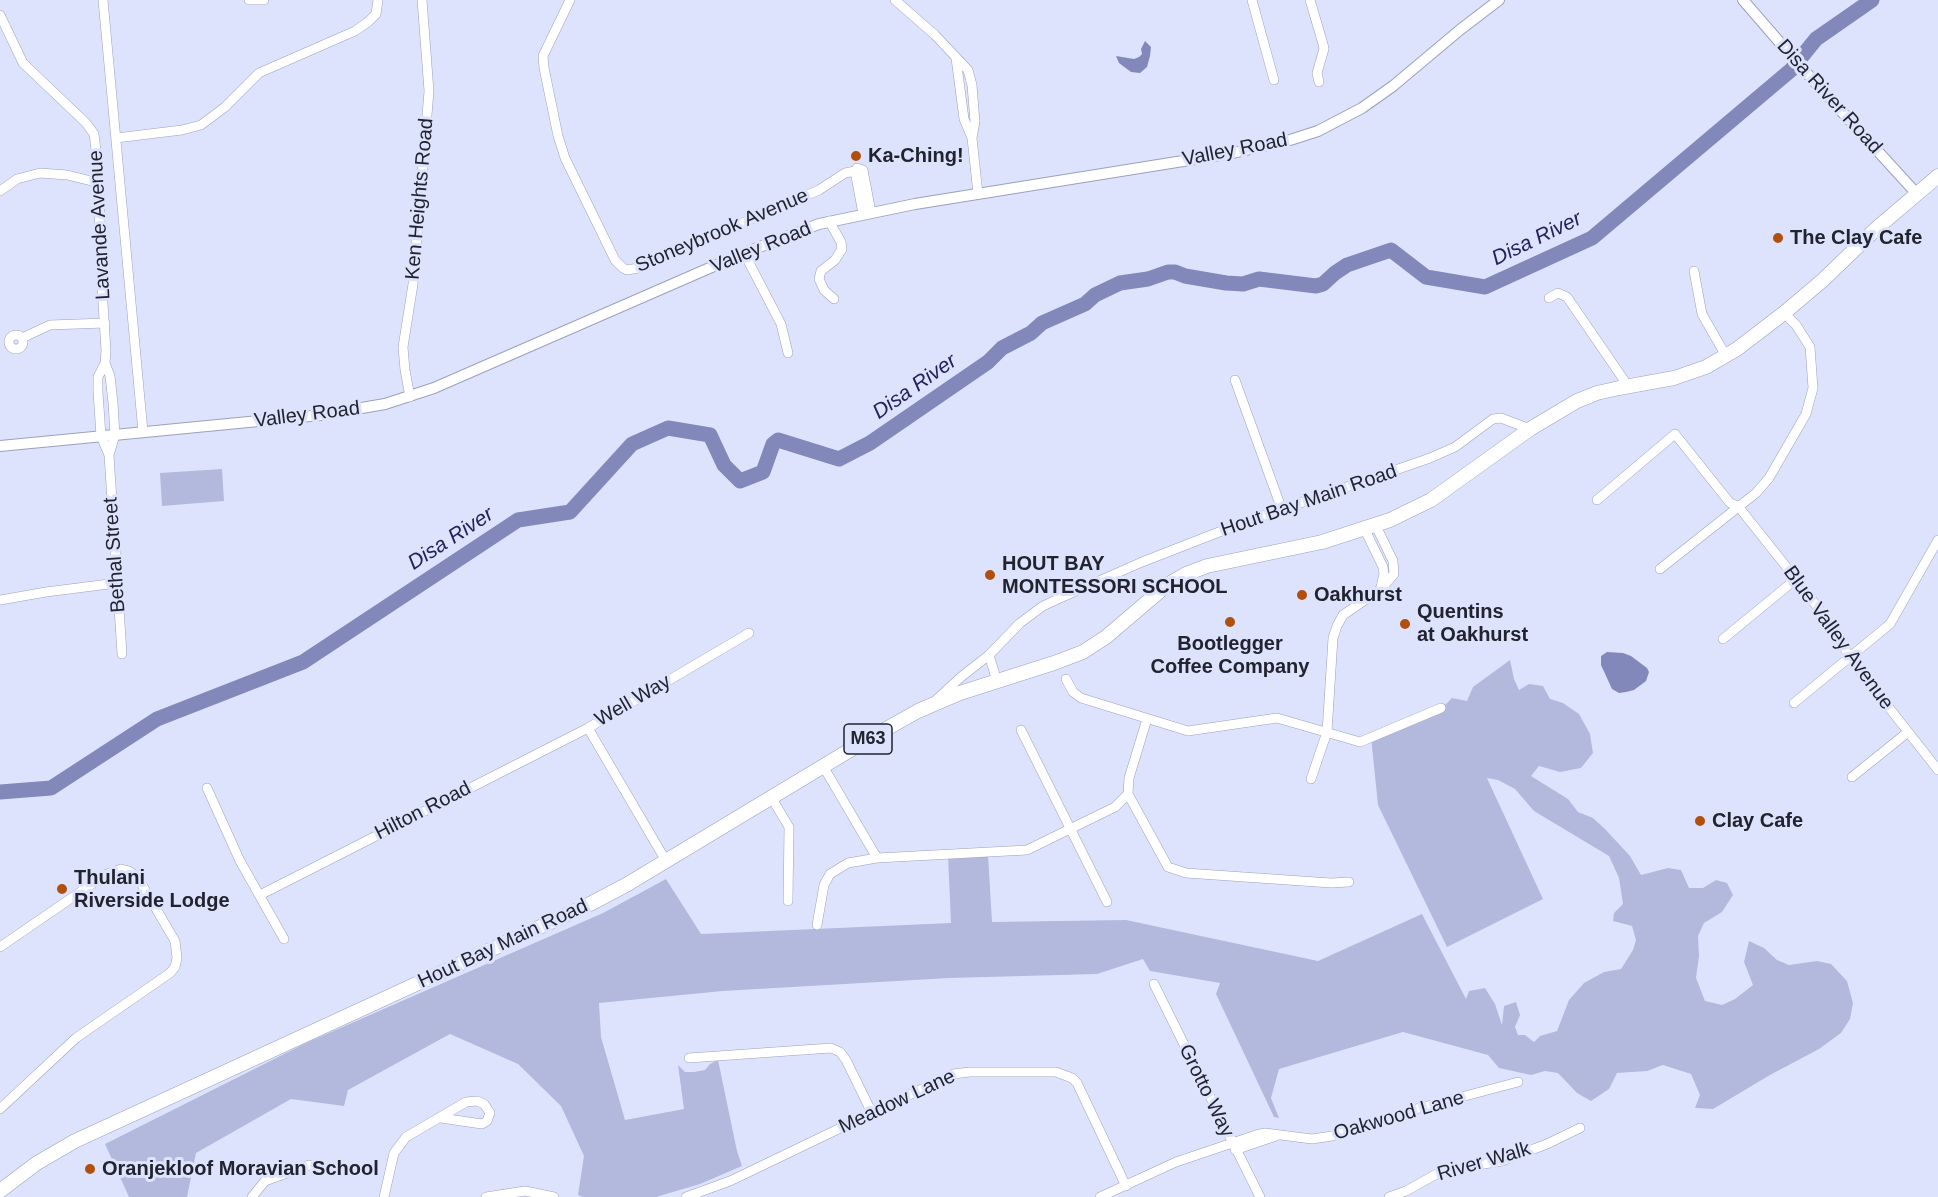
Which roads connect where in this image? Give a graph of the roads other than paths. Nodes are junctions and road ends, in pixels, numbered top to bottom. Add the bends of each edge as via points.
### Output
1 (103, 0) edge
2 (249, 0) edge
3 (264, 0) edge
4 (378, 0) edge
5 (422, 0) edge
6 (570, 0) edge
7 (895, 0) edge
8 (1252, 0) edge
9 (1310, 0) edge
10 (1499, 0) edge
11 (1743, 0) edge
12 (0, 15) edge
13 (1274, 80) dead end
14 (1319, 82) dead end
15 (116, 138) junction
16 (1938, 176) edge
17 (100, 183) junction
18 (0, 191) edge
19 (1916, 193) junction
20 (978, 194) junction
21 (867, 213) junction
22 (829, 221) junction
23 (744, 254) junction
24 (1694, 271) dead end
25 (1549, 298) dead end
26 (834, 299) dead end
27 (1784, 313) junction
28 (105, 323) junction
29 (22, 338) dead end
30 (788, 353) dead end
31 (1726, 356) junction
32 (105, 363) junction
33 (1235, 380) dead end
34 (1628, 386) junction
35 (410, 397) junction
36 (113, 403) junction
37 (99, 409) junction
38 (1530, 429) junction
39 (143, 432) junction
40 (115, 435) junction
41 (101, 436) junction
42 (0, 446) edge
43 (109, 455) junction
44 (1598, 500) dead end
45 (1738, 506) junction
46 (1282, 510) junction
47 (1370, 528) junction
48 (1938, 542) edge
49 (1660, 569) dead end
50 (1796, 579) junction
51 (117, 583) junction
52 (0, 600) edge
53 (749, 633) dead end
54 (1723, 639) dead end
55 (122, 654) dead end
56 (989, 655) junction
57 (1850, 658) junction
58 (1066, 679) dead end
59 (998, 681) junction
60 (1794, 704) dead end
61 (933, 705) junction
62 (1441, 708) dead end
63 (1147, 719) junction
64 (588, 728) junction
65 (1021, 730) dead end
66 (1327, 732) junction
67 (1908, 732) junction
68 (823, 766) junction
69 (1938, 770) edge
70 (1852, 777) dead end
71 (1311, 779) dead end
72 (207, 788) dead end
73 (1128, 794) junction
74 (771, 797) junction
75 (1071, 829) junction
76 (878, 858) junction
77 (666, 861) junction
78 (1349, 882) dead end
79 (260, 895) junction
80 (788, 901) dead end
81 (1107, 902) dead end
82 (817, 925) dead end
83 (284, 939) dead end
84 (0, 947) edge
85 (1154, 984) dead end
86 (689, 1058) dead end
87 (1518, 1082) dead end
88 (0, 1109) edge
89 (873, 1113) junction
90 (441, 1118) junction
91 (1580, 1128) dead end
92 (1233, 1146) junction
93 (309, 1165) dead end
94 (1126, 1186) junction
95 (0, 1191) edge
96 (252, 1197) edge
97 (384, 1197) edge
98 (486, 1197) edge
99 (554, 1197) edge
100 (686, 1197) edge
101 (1100, 1197) edge
102 (1260, 1197) edge
103 (1389, 1197) edge

1 - 15 street
2 - 3 street
4 - 15 street via 376,14 368,22 259,73 201,125
5 - 35 street, Ken Heights Road via 429,91 414,284 403,347
6 - 21 street, Stoneybrook Avenue via 543,56 544,68 565,158 615,260 623,268 638,268 810,194 845,173 855,171
7 - 20 street via 956,58
8 - 13 street
9 - 14 street via 1323,44
10 - 20 street, Valley Road via 1380,96 1318,131 1233,153
11 - 19 street, Disa River Road
12 - 17 street, Lavande Avenue via 23,63 91,128
15 - 39 street
16 - 19 main road, Hout Bay Main Road / M63
17 - 18 street via 40,173 17,179
17 - 28 street, Lavande Avenue via 99,240
19 - 27 main road, Hout Bay Main Road / M63
20 - 21 street, Valley Road
21 - 22 street, Valley Road
22 - 23 street, Valley Road
22 - 26 street via 842,249 821,271 819,279
23 - 30 street via 781,324
23 - 35 street, Valley Road
24 - 31 street via 1702,314
25 - 34 street via 1558,293 1567,297
27 - 31 main road, Hout Bay Main Road / M63
27 - 45 street via 1810,347 1812,398 1804,419 1769,477 1756,494
28 - 29 street via 50,325
28 - 32 street, Lavande Avenue
31 - 34 main road, Hout Bay Main Road / M63 via 1685,375
32 - 36 street, Lavande Avenue
32 - 37 street, Lavande Avenue via 98,377
33 - 46 street
34 - 38 main road, Hout Bay Main Road / M63 via 1577,401
35 - 39 street, Valley Road via 331,414
36 - 37 street
36 - 40 street, Lavande Avenue
37 - 41 street, Lavande Avenue
38 - 46 street, Hout Bay Main Road via 1501,418 1492,419 1440,454
38 - 47 main road, Hout Bay Main Road / M63 via 1431,500
39 - 40 street, Valley Road
40 - 41 street, Valley Road
40 - 43 street, Bethal Street
41 - 42 street, Valley Road
41 - 43 street, Bethal Street
43 - 51 street, Bethal Street
44 - 45 street, Blue Valley Avenue via 1675,434 1730,504
45 - 49 street
45 - 50 street, Blue Valley Avenue
46 - 56 street, Hout Bay Main Road via 1142,562 1043,606
47 - 59 main road, Hout Bay Main Road / M63 via 1186,574 1083,652
47 - 66 street via 1383,567 1381,589 1343,615 1335,632
48 - 57 street via 1890,624
50 - 54 street
50 - 57 street, Blue Valley Avenue via 1835,630
51 - 52 street
51 - 55 street, Bethal Street
53 - 64 street, Well Way
56 - 59 street
56 - 61 street, Hout Bay Main Road
57 - 60 street
57 - 67 street, Blue Valley Avenue
58 - 63 street via 1081,698
59 - 61 main road, Hout Bay Main Road / M63
61 - 68 main road, Hout Bay Main Road / M63
62 - 66 street via 1362,741
63 - 66 street via 1188,731 1276,718
63 - 73 street
64 - 77 street, Well Way
64 - 79 street, Hilton Road
65 - 75 street
66 - 71 street
67 - 69 street, Blue Valley Avenue
67 - 70 street
68 - 74 main road, Hout Bay Main Road / M63
68 - 76 street
72 - 79 street via 232,846
73 - 75 street via 1115,807
73 - 78 street via 1171,869
74 - 77 main road, Hout Bay Main Road / M63
74 - 80 street via 789,826
75 - 76 street via 1026,850
75 - 81 street
76 - 82 street via 843,865 830,874 824,885
77 - 95 main road, Hout Bay Main Road / M63 via 590,904 75,1141
79 - 83 street
84 - 88 street via 102,877 124,870 138,878 153,902 175,941 177,958 170,973 76,1038
85 - 92 street, Grotto Way
86 - 89 street via 831,1048 846,1060
87 - 92 street, Oakwood Lane via 1332,1136 1261,1134
89 - 94 street, Meadow Lane via 958,1073 1063,1073 1077,1083
89 - 100 street, Meadow Lane via 730,1181
90 - 90 street via 470,1101 484,1104 490,1113 482,1124
90 - 97 street via 411,1133 398,1146
91 - 103 street, River Walk via 1502,1161 1442,1171
92 - 94 street, Oakwood Lane via 1176,1162
92 - 102 street, Grotto Way
93 - 96 street via 265,1181
94 - 101 street, Oakwood Lane
98 - 99 street via 525,1191

